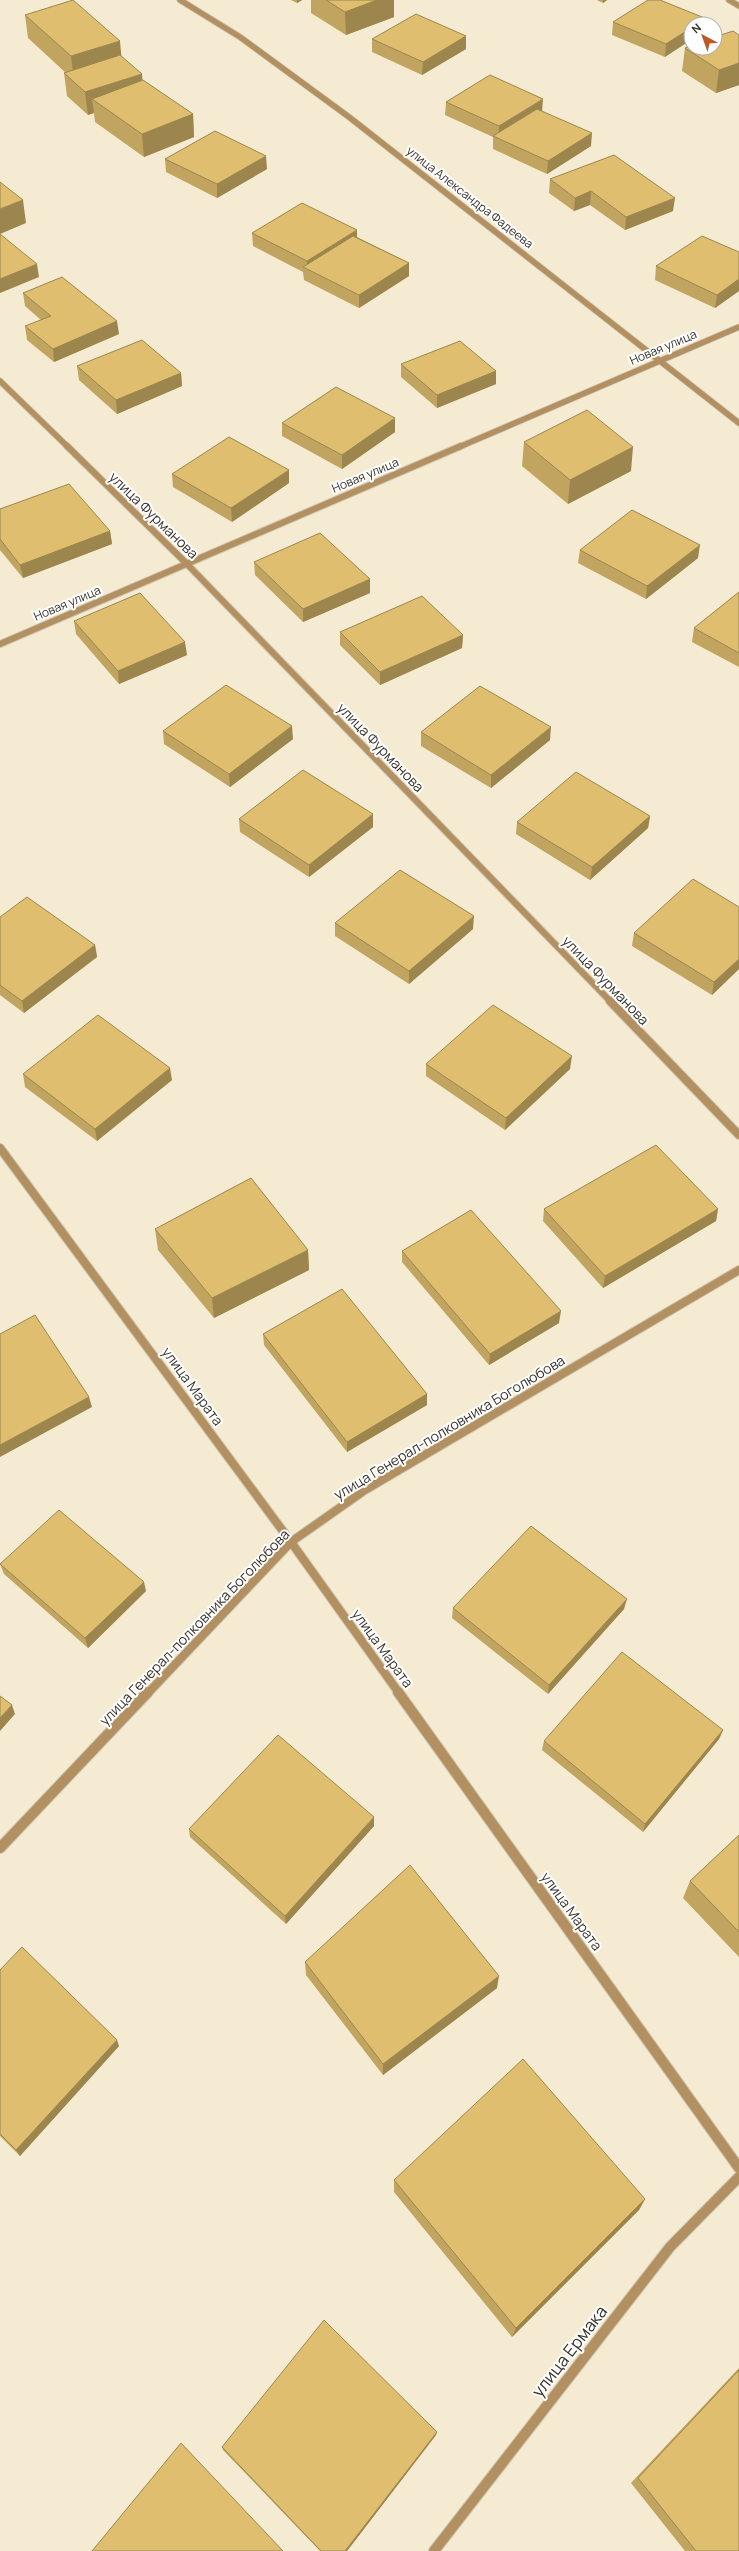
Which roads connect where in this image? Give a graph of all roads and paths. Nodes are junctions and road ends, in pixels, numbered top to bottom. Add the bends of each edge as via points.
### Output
1 (180, 0) edge
2 (729, 0) edge
3 (739, 6) edge
4 (739, 327) edge
5 (661, 360) junction
6 (0, 381) edge
7 (739, 423) edge
8 (186, 563) junction
9 (0, 644) edge
10 (739, 1135) edge
11 (0, 1148) edge
12 (739, 1270) edge
13 (291, 1542) junction
14 (0, 1848) edge
15 (739, 2168) edge
16 (739, 2177) edge
17 (434, 2551) edge

1 - 5 street, улица Александра Фадеева via 240,37 349,117
2 - 3 street
4 - 5 street, Новая улица
5 - 7 street, улица Александра Фадеева
5 - 8 street, Новая улица
6 - 8 street, улица Фурманова
8 - 9 street, Новая улица
8 - 10 street, улица Фурманова
11 - 13 street, улица Марата
12 - 13 street, улица Генерал-полковника Боголюбова via 365,1490
13 - 14 street, улица Генерал-полковника Боголюбова
13 - 15 street, улица Марата
16 - 17 street, улица Ермака via 670,2247

